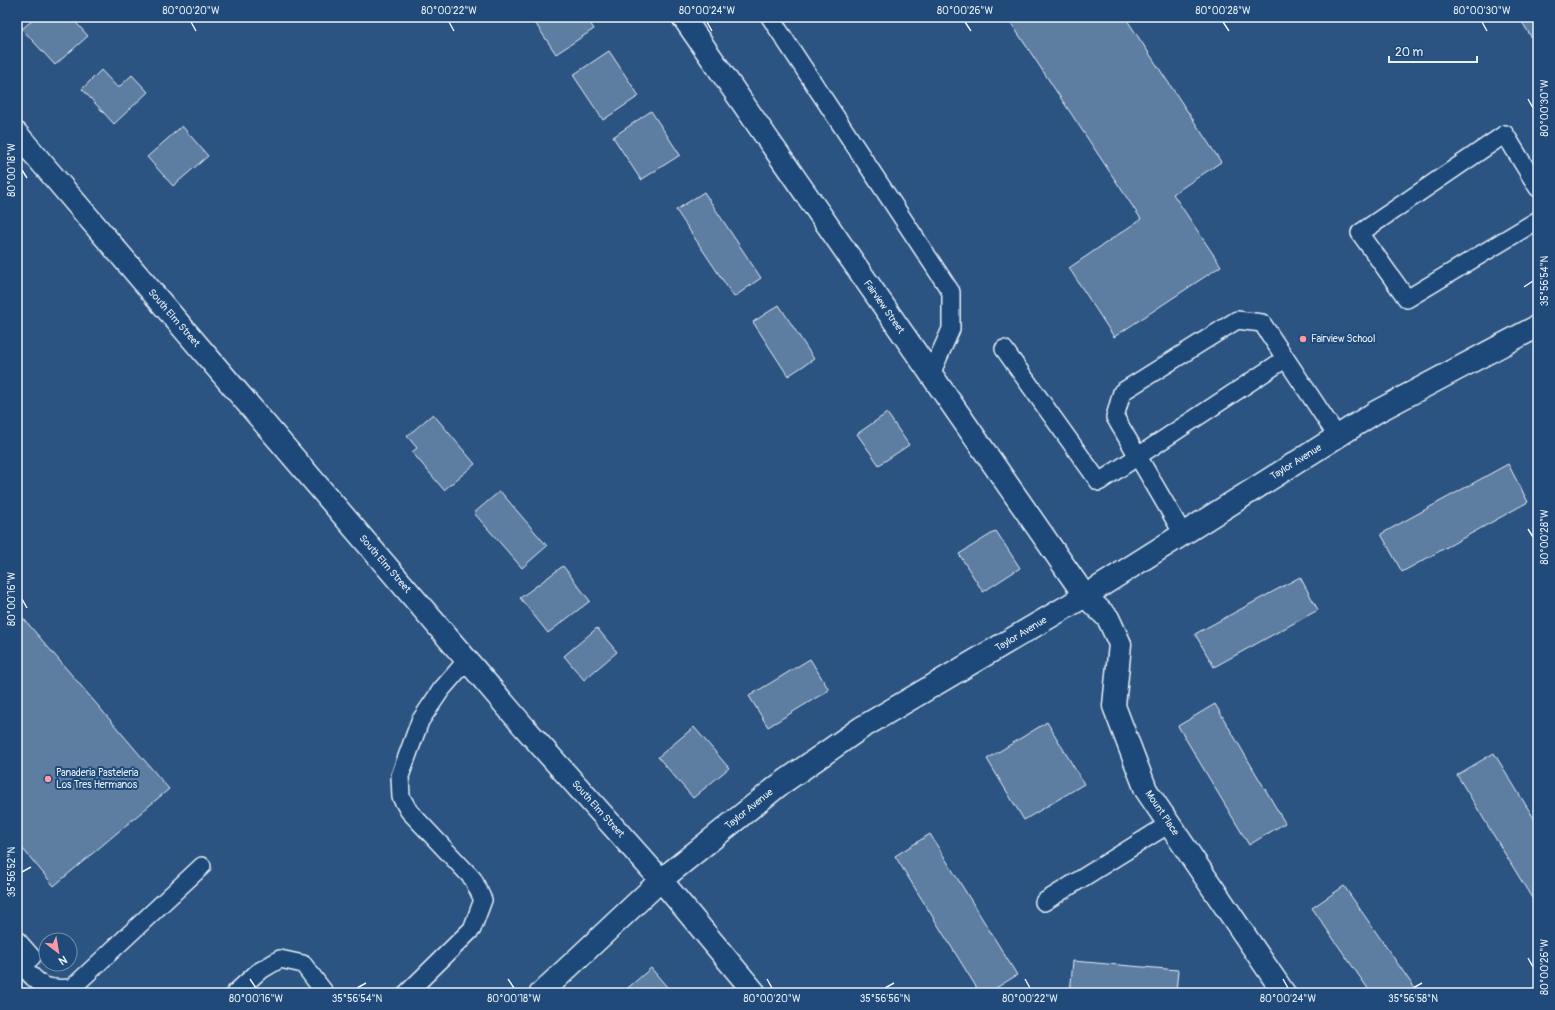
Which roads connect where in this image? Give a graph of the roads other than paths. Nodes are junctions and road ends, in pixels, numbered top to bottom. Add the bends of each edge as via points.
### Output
1 (683, 17) edge
2 (770, 17) edge
3 (17, 134) edge
4 (1538, 188) edge
5 (1538, 220) edge
6 (1538, 326) edge
7 (1004, 348) dead end
8 (1286, 358) junction
9 (931, 374) junction
10 (1338, 436) junction
11 (1138, 457) junction
12 (1183, 534) junction
13 (1085, 596) junction
14 (467, 660) junction
15 (1169, 824) junction
16 (202, 866) dead end
17 (661, 880) junction
18 (1044, 902) dead end
19 (17, 940) edge
20 (20, 968) edge
21 (235, 993) edge
22 (325, 993) edge
23 (407, 993) edge
24 (541, 993) edge
25 (755, 993) edge
26 (1284, 993) edge

1 - 9 street, Fairview Street
2 - 9 lane via 951,292 951,329
3 - 14 street, South Elm Street
4 - 5 lane via 1505,134 1360,233 1408,300
6 - 10 street, Taylor Avenue via 1376,412
7 - 11 lane via 1099,482
8 - 10 lane
8 - 11 lane
8 - 11 lane via 1262,323 1237,320 1122,392 1114,417
9 - 13 street, Fairview Street
10 - 12 street, Taylor Avenue
11 - 12 lane
12 - 13 street, Taylor Avenue
13 - 15 street, Mount Place via 1108,618 1120,644 1114,706 1146,790
13 - 17 street, Taylor Avenue via 861,728 778,786
14 - 17 street, South Elm Street
14 - 23 lane via 441,690 420,721 400,776 401,797 409,811 473,879 483,900 472,929
15 - 18 lane
15 - 26 street, Mount Place
16 - 20 lane via 72,988 56,989 41,985
17 - 24 street, Taylor Avenue
17 - 25 street, South Elm Street
19 - 20 lane via 32,957
21 - 22 lane via 258,972 280,959 303,964

